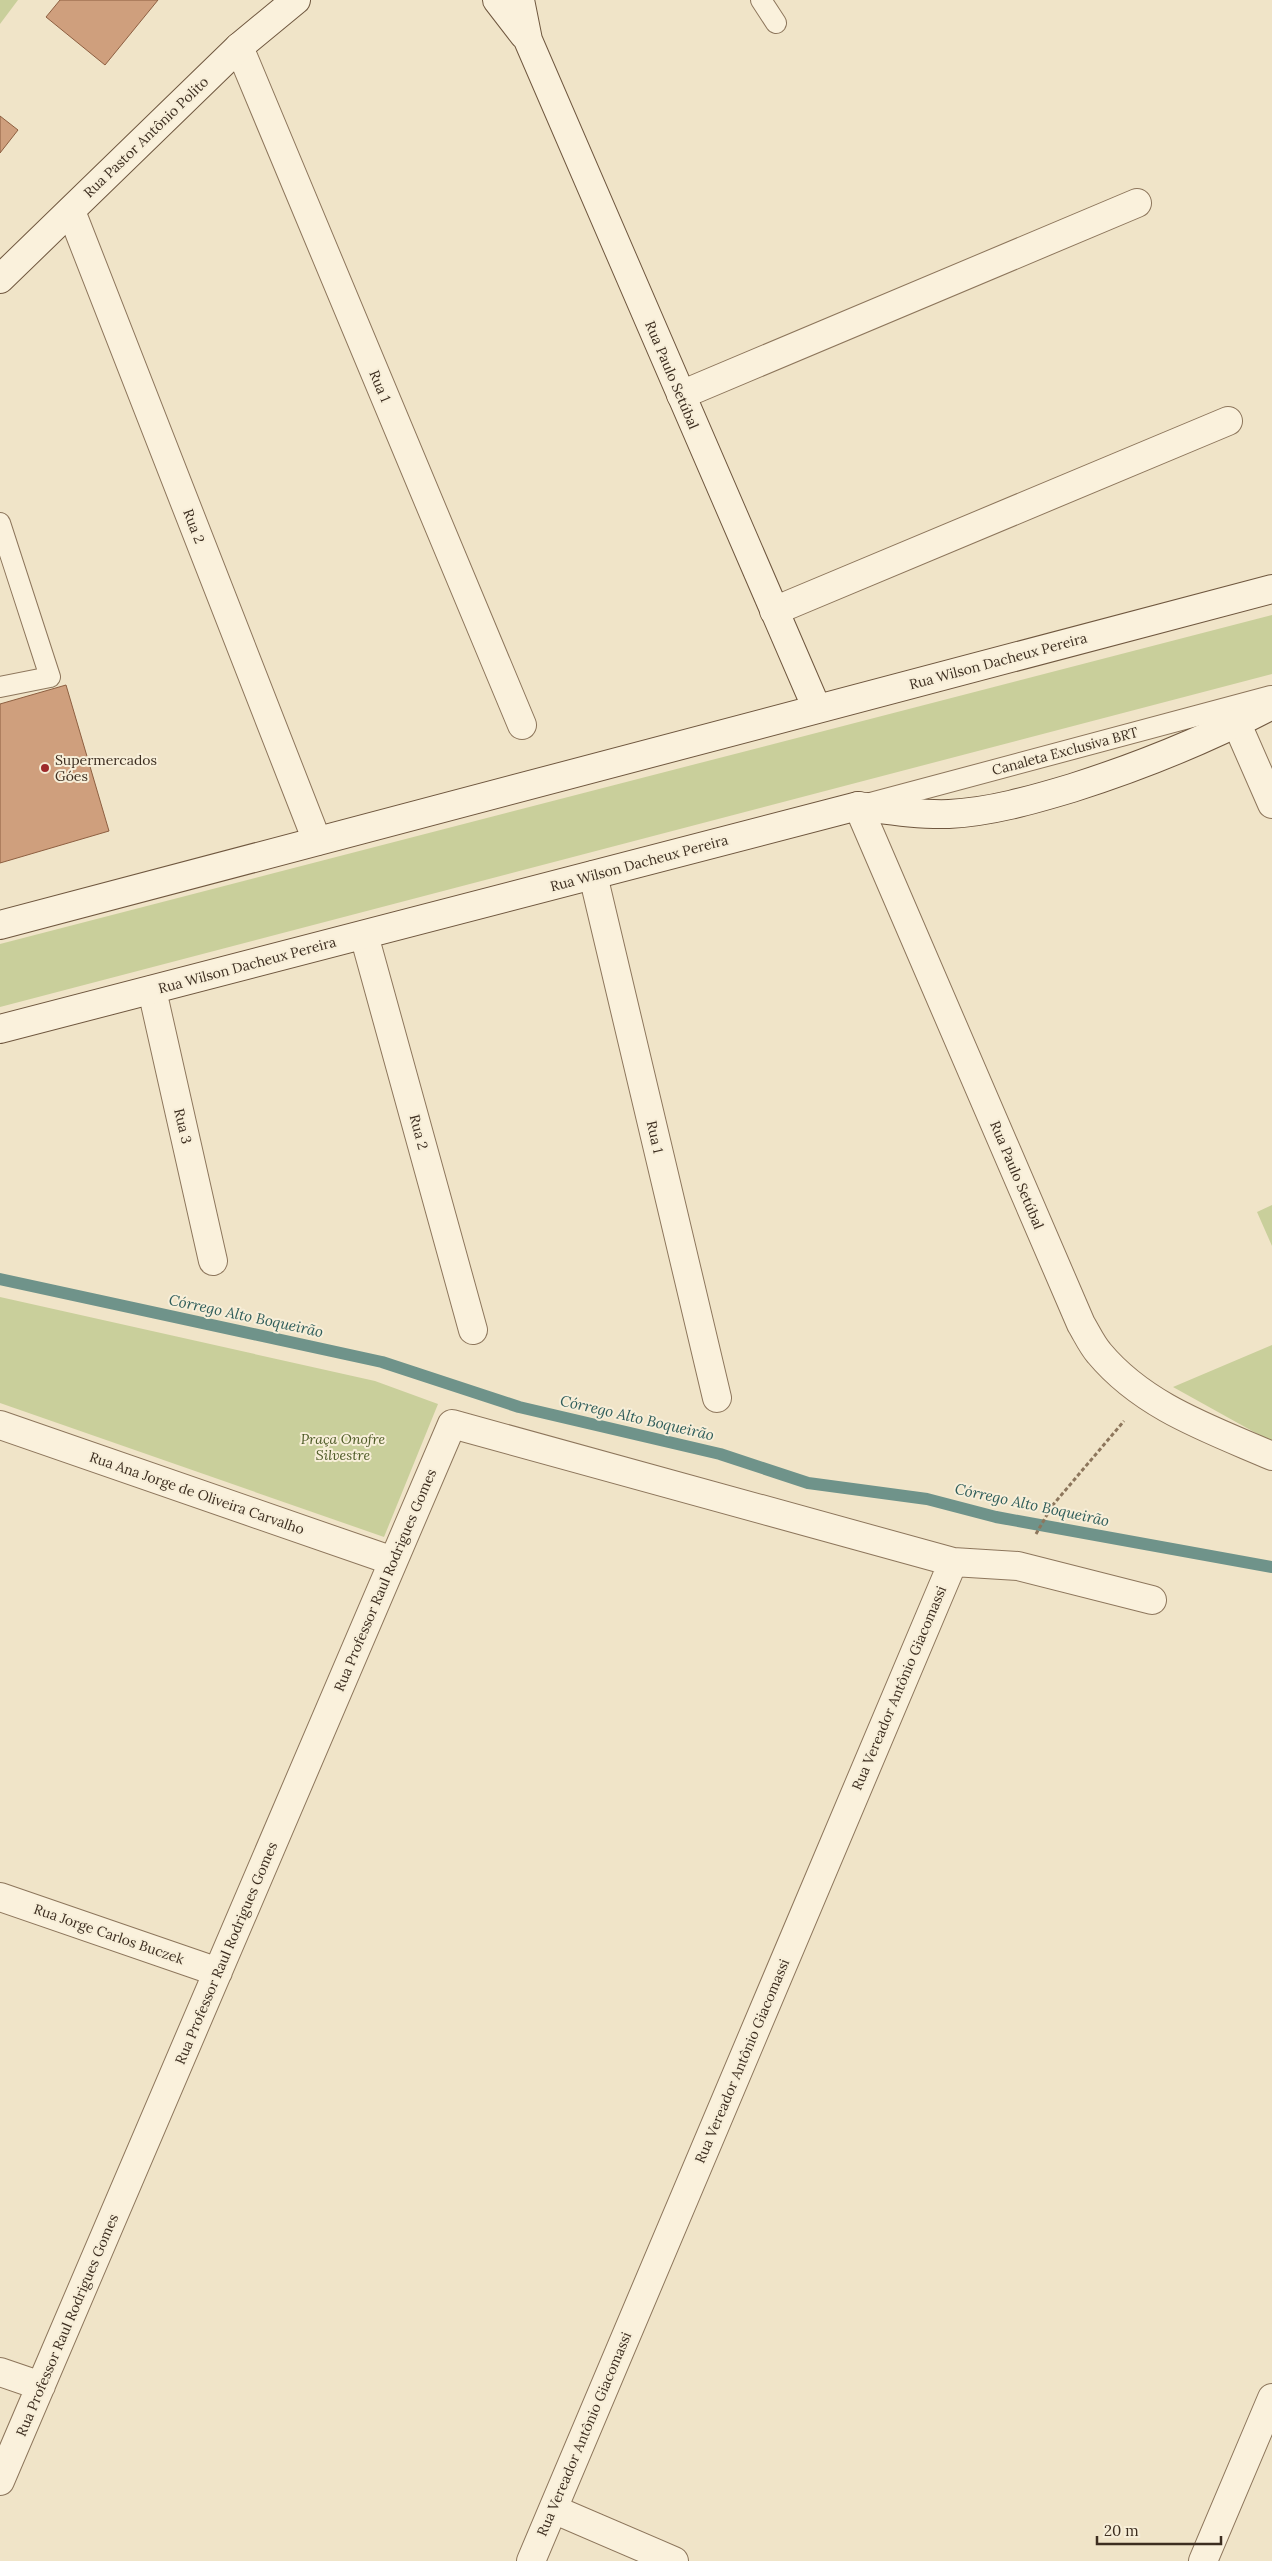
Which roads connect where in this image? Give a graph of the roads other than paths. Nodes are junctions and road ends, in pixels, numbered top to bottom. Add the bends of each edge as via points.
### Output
1 (296, 0) edge
2 (497, 0) edge
3 (520, 0) edge
4 (761, 0) edge
5 (776, 23) dead end
6 (528, 40) junction
7 (239, 47) junction
8 (1137, 203) dead end
9 (71, 211) junction
10 (0, 279) edge
11 (681, 395) junction
12 (1228, 421) dead end
13 (0, 523) edge
14 (1272, 589) edge
15 (774, 611) junction
16 (0, 687) edge
17 (1272, 696) edge
18 (1272, 705) edge
19 (817, 709) junction
20 (1237, 724) junction
21 (522, 725) dead end
22 (1272, 804) edge
23 (858, 806) junction
24 (316, 840) junction
25 (593, 875) junction
26 (0, 925) edge
27 (364, 935) junction
28 (152, 990) junction
29 (0, 1029) edge
30 (213, 1261) dead end
31 (473, 1330) dead end
32 (717, 1398) dead end
33 (0, 1425) edge
34 (1272, 1456) edge
35 (393, 1561) junction
36 (953, 1562) junction
37 (1152, 1600) dead end
38 (0, 1897) edge
39 (218, 1972) junction
40 (0, 2372) edge
41 (41, 2386) junction
42 (1272, 2398) edge
43 (0, 2481) edge
44 (552, 2509) junction
45 (531, 2561) edge
46 (674, 2561) edge
47 (1203, 2561) edge

1 - 7 street, Rua Pastor Antônio Polito
2 - 6 street, Rua Paulo Setúbal
3 - 6 street, Rua Paulo Setúbal
4 - 5 lane
6 - 11 street, Rua Paulo Setúbal
7 - 9 street, Rua Pastor Antônio Polito
7 - 21 street, Rua 1
8 - 11 street
9 - 10 street, Rua Pastor Antônio Polito
9 - 24 street, Rua 2
11 - 15 street, Rua Paulo Setúbal
12 - 15 street
13 - 16 lane via 50,677
14 - 19 street, Rua Wilson Dacheux Pereira
15 - 19 street, Rua Paulo Setúbal
17 - 23 lane, Canaleta Exclusiva BRT
18 - 20 street, Rua Wilson Dacheux Pereira
19 - 24 street, Rua Wilson Dacheux Pereira
20 - 22 street
20 - 23 street, Rua Wilson Dacheux Pereira via 1103,778 1048,796 993,808 949,814
23 - 25 street, Rua Wilson Dacheux Pereira
23 - 34 street, Rua Paulo Setúbal via 1081,1324 1098,1352 1125,1381 1176,1414
24 - 26 street, Rua Wilson Dacheux Pereira
25 - 27 street, Rua Wilson Dacheux Pereira
25 - 32 street, Rua 1
27 - 28 street, Rua Wilson Dacheux Pereira
27 - 31 street, Rua 2
28 - 29 street, Rua Wilson Dacheux Pereira
28 - 30 street, Rua 3
33 - 35 street, Rua Ana Jorge de Oliveira Carvalho
35 - 36 street, Rua Professor Raul Rodrigues Gomes via 452,1424
35 - 39 street, Rua Professor Raul Rodrigues Gomes
36 - 37 street via 1018,1566
36 - 44 street, Rua Vereador Antônio Giacomassi
38 - 39 street, Rua Jorge Carlos Buczek
39 - 41 street, Rua Professor Raul Rodrigues Gomes
40 - 41 street
41 - 43 street, Rua Professor Raul Rodrigues Gomes
42 - 47 street
44 - 45 street, Rua Vereador Antônio Giacomassi
44 - 46 street

